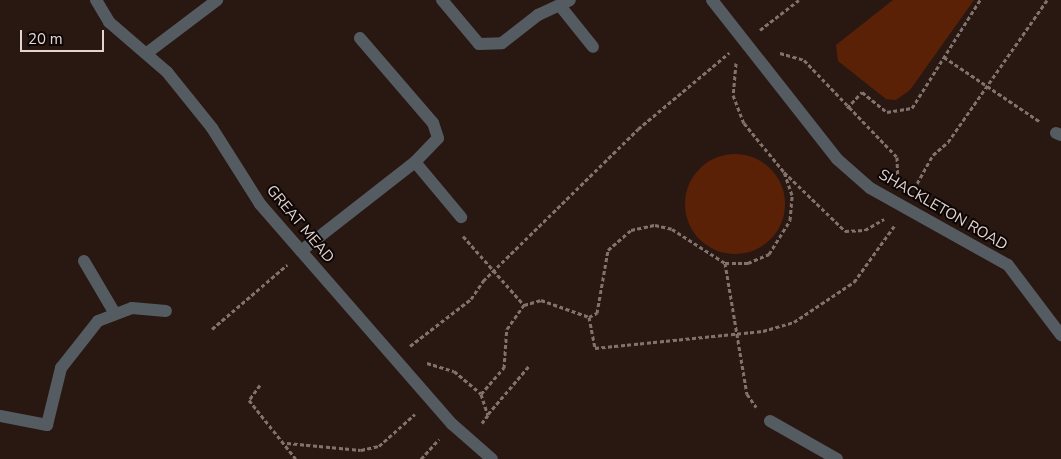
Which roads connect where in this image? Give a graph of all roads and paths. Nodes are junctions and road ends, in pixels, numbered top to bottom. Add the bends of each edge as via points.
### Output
1 (96, 0) edge
2 (217, 0) edge
3 (442, 0) edge
4 (712, 0) edge
5 (799, 0) edge
6 (980, 0) edge
7 (1047, 0) edge
8 (566, 4) edge
9 (360, 38) dead end
10 (744, 41) junction
11 (593, 47) dead end
12 (147, 53) junction
13 (944, 57) junction
14 (989, 86) junction
15 (847, 108) junction
16 (1058, 134) edge
17 (415, 162) junction
18 (784, 172) junction
19 (904, 208) junction
20 (461, 218) joint
21 (301, 251) junction
22 (84, 261) dead end
23 (725, 263) junction
24 (494, 269) junction
25 (273, 278) dead end
26 (524, 305) junction
27 (1061, 310) edge
28 (166, 311) dead end
29 (114, 312) junction
30 (589, 318) junction
31 (1050, 318) junction
32 (212, 330) dead end
33 (738, 334) junction
34 (1061, 335) edge
35 (394, 359) junction
36 (529, 366) dead end
37 (406, 372) junction
38 (260, 385) dead end
39 (481, 394) junction
40 (431, 400) junction
41 (488, 415) junction
42 (0, 416) edge
43 (770, 421) joint
44 (452, 424) junction
45 (468, 440) junction
46 (286, 443) junction
47 (296, 459) edge
48 (421, 459) edge
49 (492, 459) edge
50 (837, 459) edge

1 - 12 street, GREAT MEAD via 109,22
2 - 12 street
3 - 8 street via 479,44 502,43 538,15
4 - 10 street, SHACKLETON ROAD
5 - 10 path
6 - 13 path
7 - 14 path
8 - 11 street
9 - 17 street via 437,130 434,146
10 - 15 path via 804,60
10 - 18 path via 734,68 733,94 744,123
10 - 19 street, SHACKLETON ROAD via 837,159 870,188
10 - 24 path via 638,129
12 - 21 street, GREAT MEAD via 212,128 260,204
13 - 14 path
13 - 15 path via 912,108 887,112 862,92
14 - 16 path
14 - 19 path via 948,142 933,155
15 - 19 path via 897,157
17 - 20 street
17 - 21 street
18 - 19 path via 845,230 865,230
18 - 23 path via 792,195 783,237 769,254 748,263
19 - 31 street, SHACKLETON ROAD via 1008,265
19 - 33 path via 876,256 824,306 794,322
20 - 24 path via 459,231
21 - 35 street, GREAT MEAD
22 - 29 street
23 - 30 path via 672,229 655,225 630,230 608,250 602,302
23 - 33 path
24 - 26 path
24 - 35 path via 471,299
25 - 32 path
26 - 30 path via 541,300
26 - 39 path via 507,329 504,368
27 - 31 street
28 - 29 street via 132,308
29 - 42 street via 98,321 73,347 61,368 47,425
30 - 33 path via 595,348
31 - 34 street, SHACKLETON ROAD
33 - 43 path via 747,394
35 - 37 street, GREAT MEAD
36 - 41 path
37 - 39 path via 419,360 454,371
37 - 40 street, GREAT MEAD
38 - 46 path via 249,400
39 - 41 path
40 - 44 street, GREAT MEAD
40 - 46 path via 379,446 362,450
41 - 45 path
43 - 50 street
44 - 45 street, GREAT MEAD
44 - 48 path
45 - 49 street, GREAT MEAD
46 - 47 path

